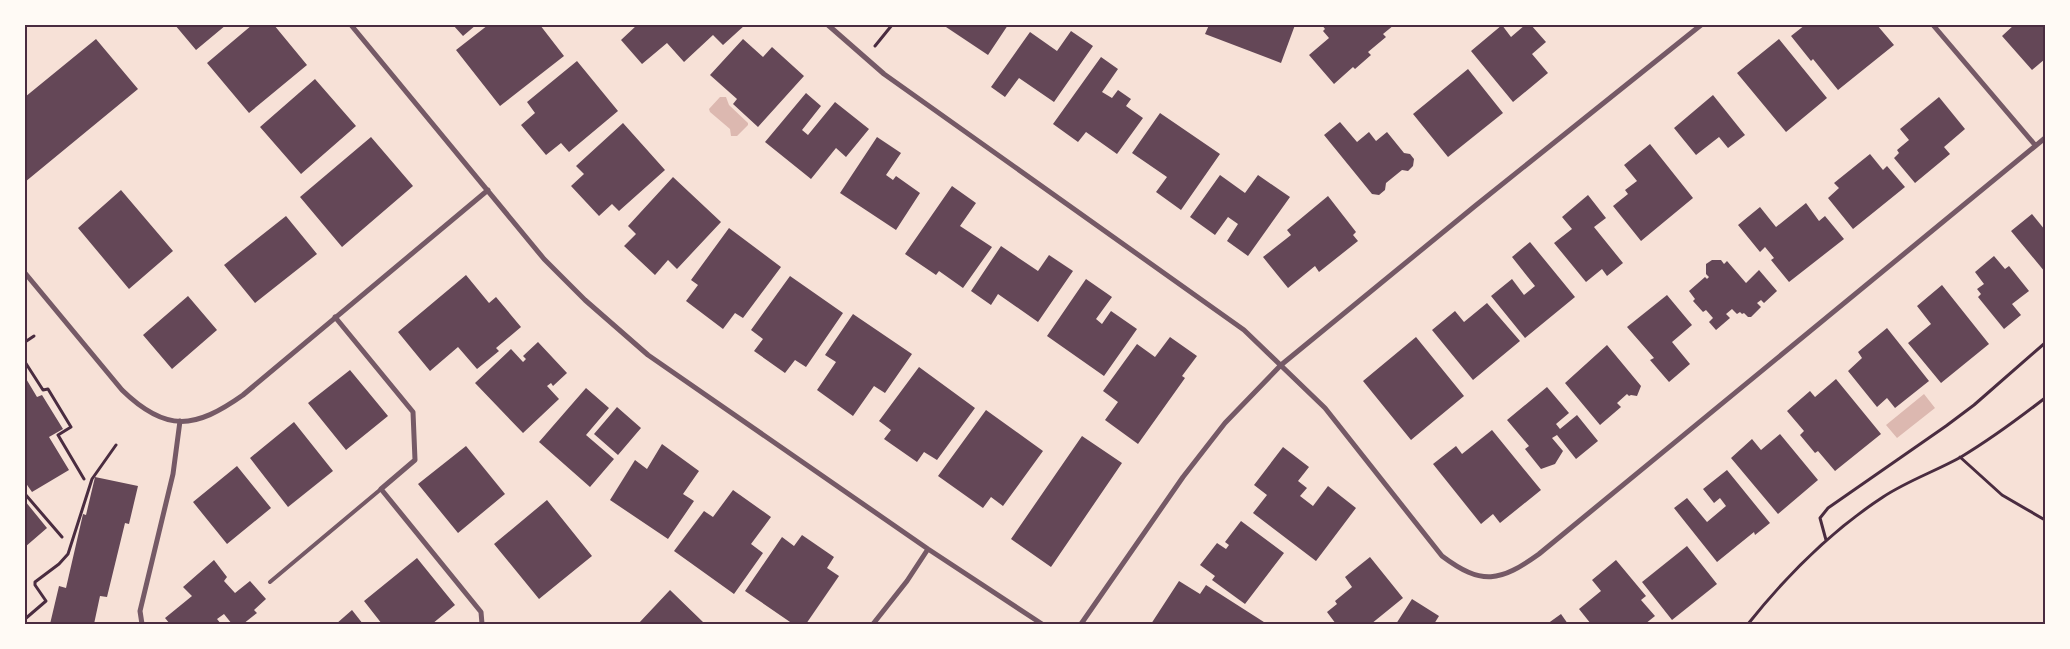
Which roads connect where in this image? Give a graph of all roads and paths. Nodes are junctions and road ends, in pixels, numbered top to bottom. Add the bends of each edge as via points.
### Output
1 (351, 25) edge
2 (828, 25) edge
3 (892, 25) edge
4 (1701, 25) edge
5 (1933, 25) edge
6 (866, 59) junction
7 (2045, 138) edge
8 (2035, 146) junction
9 (488, 190) junction
10 (25, 272) edge
11 (335, 317) junction
12 (34, 336) dead end
13 (25, 342) edge
14 (2045, 344) edge
15 (25, 362) edge
16 (1281, 364) junction
17 (2045, 398) edge
18 (180, 421) junction
19 (116, 445) dead end
20 (1960, 457) junction
21 (84, 479) dead end
22 (381, 489) junction
23 (25, 494) edge
24 (2045, 520) edge
25 (62, 538) dead end
26 (1826, 541) junction
27 (928, 549) junction
28 (270, 582) dead end
29 (25, 619) edge
30 (142, 624) edge
31 (482, 624) edge
32 (873, 624) edge
33 (1042, 624) edge
34 (1081, 624) edge
35 (1748, 624) edge

1 - 9 street
2 - 6 street
3 - 6 path
4 - 16 street
5 - 8 street
6 - 16 street via 1244,330
7 - 8 street
8 - 16 street via 1539,554 1516,570 1496,577 1475,576 1442,556 1325,408
9 - 11 street
9 - 27 street via 544,258 622,333
10 - 18 street via 136,404 163,419
11 - 18 street via 226,407 200,420
11 - 22 street via 413,412 415,460
12 - 13 path
14 - 26 path via 1960,416 1828,508 1820,518
15 - 21 path via 43,390 48,389 71,427 58,435
16 - 34 street via 1225,423 1182,477
17 - 20 path via 2005,429
18 - 30 street via 172,474 140,611
19 - 29 path via 92,479 68,554 35,582 46,602
20 - 24 path via 2002,495
20 - 26 path via 1884,496
22 - 28 lane
22 - 31 street via 481,612
23 - 25 path
26 - 35 path via 1774,591
27 - 32 street
27 - 33 street

